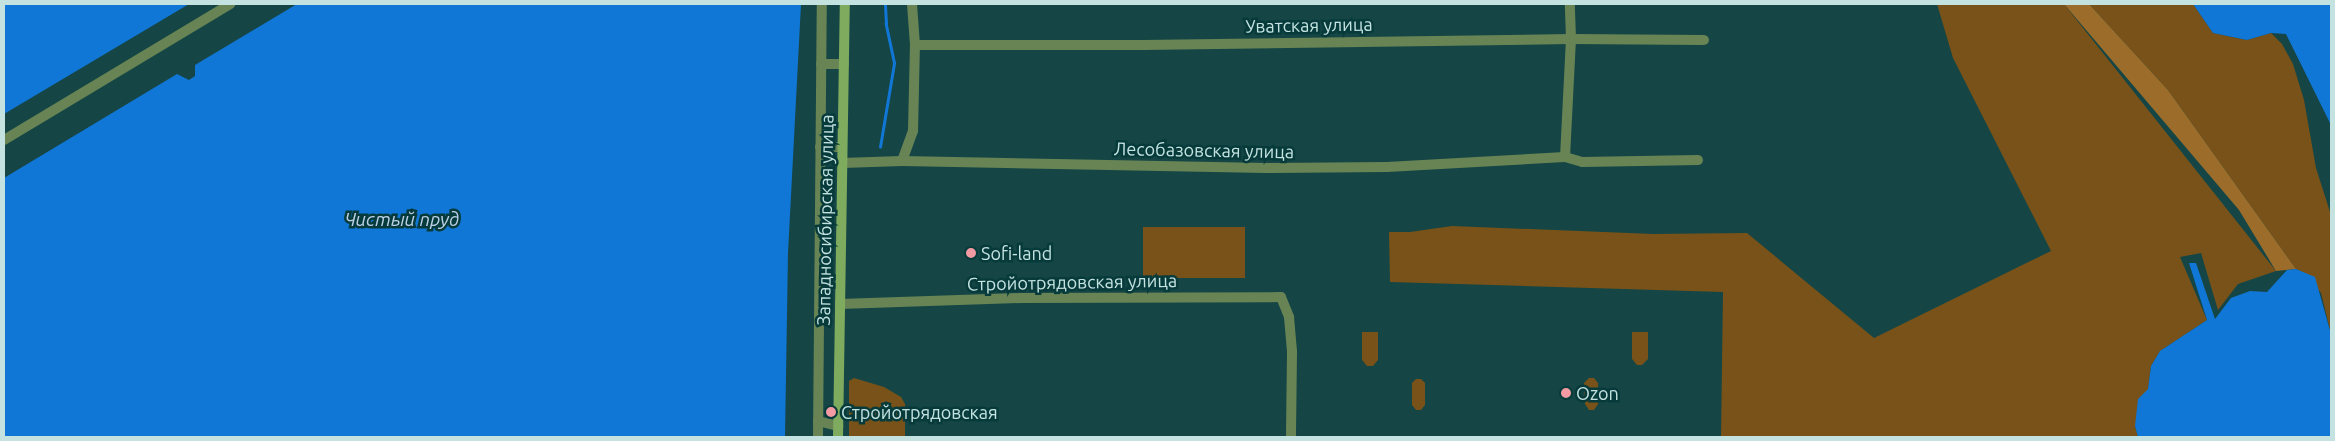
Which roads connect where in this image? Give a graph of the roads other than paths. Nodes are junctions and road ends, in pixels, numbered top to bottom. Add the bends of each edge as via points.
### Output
1 (230, 4) edge
2 (822, 4) edge
3 (845, 4) edge
4 (912, 4) edge
5 (1570, 4) edge
6 (1571, 39) junction
7 (1704, 40) dead end
8 (915, 44) junction
9 (821, 64) junction
10 (844, 64) junction
11 (4, 140) edge
12 (820, 147) junction
13 (842, 147) junction
14 (1565, 157) junction
15 (1698, 160) dead end
16 (902, 161) junction
17 (842, 163) junction
18 (840, 304) junction
19 (818, 421) junction
20 (838, 426) junction
21 (818, 437) edge
22 (838, 437) edge
23 (1291, 437) edge

1 - 11 street
2 - 9 street
3 - 10 main road, Западносибирская улица
4 - 8 street
5 - 6 street
6 - 7 street, Уватская улица
6 - 8 street, Уватская улица
6 - 14 street
8 - 16 street via 912,131
9 - 10 street
9 - 12 street
10 - 13 main road, Западносибирская улица
12 - 13 street
12 - 19 street
13 - 17 main road, Западносибирская улица
14 - 15 street, Лесобазовская улица via 1582,162
14 - 16 street, Лесобазовская улица via 1387,167 1285,168
16 - 17 street, Лесобазовская улица
17 - 18 main road, Западносибирская улица
18 - 20 main road, Западносибирская улица
18 - 23 street, Стройотрядовская улица via 1022,298 1281,297 1289,317 1292,352
19 - 20 street
19 - 21 street
20 - 22 main road, Западносибирская улица

